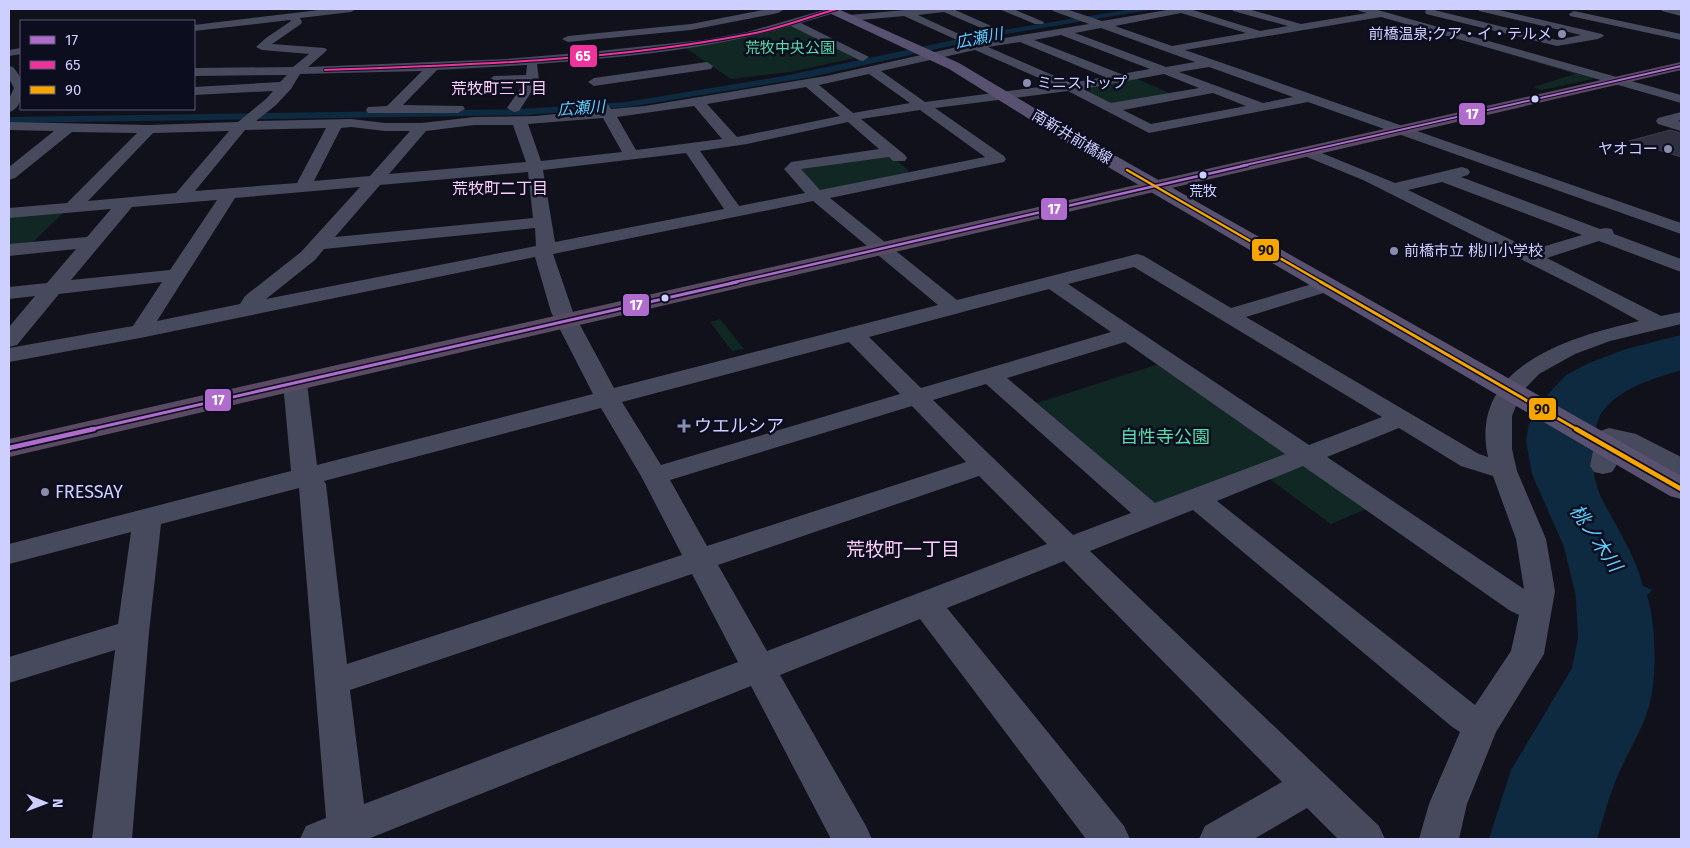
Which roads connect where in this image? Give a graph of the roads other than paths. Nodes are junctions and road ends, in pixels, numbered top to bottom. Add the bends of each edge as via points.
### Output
1 (351, 9) edge
2 (776, 9) edge
3 (833, 9) edge
4 (946, 9) edge
5 (1004, 9) edge
6 (1057, 9) edge
7 (1185, 9) edge
8 (1237, 9) edge
9 (1363, 9) edge
10 (1370, 9) edge
11 (1413, 9) edge
12 (1483, 9) edge
13 (1666, 9) edge
14 (291, 12) edge
15 (906, 13) junction
16 (1564, 13) dead end
17 (1681, 13) edge
18 (1384, 14) junction
19 (1079, 16) junction
20 (1142, 17) junction
21 (849, 18) junction
22 (1097, 20) junction
23 (1531, 20) junction
24 (1039, 22) junction
25 (793, 23) junction
26 (1020, 25) dead end
27 (1167, 25) dead end
28 (1678, 25) edge
29 (1304, 27) junction
30 (1492, 27) junction
31 (195, 28) edge
32 (1059, 32) junction
33 (1193, 33) dead end
34 (1455, 33) junction
35 (1261, 34) junction
36 (1671, 35) edge
37 (968, 37) junction
38 (1017, 38) junction
39 (568, 39) dead end
40 (1218, 41) junction
41 (678, 46) junction
42 (927, 47) junction
43 (1169, 49) junction
44 (635, 51) junction
45 (891, 51) dead end
46 (589, 56) junction
47 (1681, 60) edge
48 (846, 61) dead end
49 (532, 62) junction
50 (1208, 63) junction
51 (434, 66) junction
52 (1681, 66) edge
53 (9, 70) edge
54 (297, 70) junction
55 (871, 70) junction
56 (1163, 71) junction
57 (195, 72) edge
58 (664, 73) junction
59 (771, 75) dead end
60 (811, 76) junction
61 (1119, 78) junction
62 (533, 79) junction
63 (482, 80) dead end
64 (1609, 80) junction
65 (420, 81) junction
66 (435, 81) dead end
67 (404, 82) dead end
68 (594, 82) junction
69 (732, 82) dead end
70 (17, 85) edge
71 (301, 85) dead end
72 (284, 86) junction
73 (1070, 87) junction
74 (1213, 89) junction
75 (195, 91) edge
76 (1002, 95) junction
77 (1308, 98) junction
78 (1681, 99) edge
79 (698, 102) junction
80 (924, 106) junction
81 (1262, 107) junction
82 (604, 108) junction
83 (1110, 108) junction
84 (391, 110) junction
85 (12, 114) edge
86 (89, 114) dead end
87 (517, 114) junction
88 (249, 116) junction
89 (1681, 116) edge
90 (850, 117) junction
91 (336, 123) junction
92 (69, 126) junction
93 (1681, 127) edge
94 (422, 128) junction
95 (1395, 128) junction
96 (148, 129) junction
97 (733, 142) junction
98 (690, 148) junction
99 (892, 152) junction
100 (1307, 152) junction
101 (632, 156) junction
102 (1496, 163) junction
103 (535, 167) junction
104 (9, 175) edge
105 (918, 175) junction
106 (1445, 176) junction
107 (375, 181) junction
108 (1150, 183) junction
109 (302, 188) junction
110 (1392, 189) junction
111 (229, 194) junction
112 (816, 195) junction
113 (181, 198) junction
114 (126, 203) junction
115 (72, 207) junction
116 (1681, 209) edge
117 (734, 212) junction
118 (9, 213) edge
119 (1652, 218) junction
120 (543, 222) junction
121 (1681, 229) edge
122 (1600, 235) junction
123 (93, 242) junction
124 (320, 244) junction
125 (877, 246) junction
126 (9, 250) edge
127 (543, 250) junction
128 (1530, 257) junction
129 (1681, 266) edge
130 (175, 276) junction
131 (1052, 282) junction
132 (1326, 286) junction
133 (54, 288) junction
134 (9, 293) edge
135 (952, 307) junction
136 (249, 309) junction
137 (1229, 315) junction
138 (565, 317) junction
139 (1681, 318) edge
140 (1658, 323) junction
141 (140, 331) junction
142 (854, 334) junction
143 (1128, 334) junction
144 (9, 340) edge
145 (9, 355) edge
146 (990, 375) junction
147 (295, 383) junction
148 (916, 397) junction
149 (1520, 397) junction
150 (607, 398) junction
151 (1400, 419) junction
152 (9, 437) edge
153 (9, 448) edge
154 (1603, 452) junction
155 (1307, 456) junction
156 (984, 465) junction
157 (1681, 468) edge
158 (1504, 471) junction
159 (654, 476) junction
160 (305, 477) junction
161 (1681, 489) edge
162 (1197, 499) junction
163 (1153, 517) junction
164 (147, 518) junction
165 (1070, 549) junction
166 (9, 554) edge
167 (700, 560) junction
168 (925, 603) junction
169 (1537, 609) junction
170 (133, 632) junction
171 (759, 669) junction
172 (9, 670) edge
173 (334, 682) junction
174 (1481, 726) junction
175 (1310, 786) junction
176 (338, 836) edge
177 (112, 839) edge
178 (852, 839) edge
179 (1110, 839) edge
180 (1219, 839) edge
181 (1365, 839) edge
182 (1439, 839) edge

1 - 14 street
2 - 39 street via 691,26
3 - 21 main road, 南新井前橋線
3 - 25 street
4 - 15 street
4 - 37 street via 997,29
5 - 24 street
6 - 19 street
7 - 20 street
7 - 35 street
8 - 29 street
9 - 18 street
10 - 18 street
11 - 18 street
11 - 30 street
12 - 23 street
13 - 17 street
14 - 31 street
14 - 54 street via 296,24 262,47 321,50
15 - 21 street
15 - 37 street
16 - 36 street
18 - 29 street
18 - 34 street
18 - 64 street
19 - 22 street
19 - 24 street
20 - 22 street
20 - 27 street
21 - 42 main road, 南新井前橋線
22 - 32 street
22 - 43 street
23 - 30 street
23 - 30 street via 1598,36 1559,43
23 - 36 street via 1556,15 1650,36
24 - 26 street
25 - 41 street via 752,34
25 - 48 street via 868,56
28 - 36 street
29 - 35 street
30 - 34 street
32 - 38 street
32 - 56 street
33 - 40 street
34 - 64 street
35 - 40 street
37 - 38 street
37 - 42 street
37 - 42 street
37 - 73 street
38 - 61 street
40 - 43 street
41 - 44 street
41 - 58 street via 711,69
42 - 45 street
42 - 55 street
42 - 76 main road, 南新井前橋線
43 - 50 street
44 - 46 street
44 - 58 street
46 - 49 street
46 - 68 street
47 - 64 highway
49 - 51 street
49 - 62 street
50 - 56 street
50 - 77 street
51 - 54 street
51 - 65 street
52 - 64 highway
53 - 70 street
54 - 57 street
54 - 72 street
55 - 60 street
55 - 80 street
56 - 61 street
56 - 74 street
58 - 68 street
59 - 60 street
60 - 79 street
60 - 90 street
61 - 73 street
62 - 63 street
62 - 87 street
64 - 78 street
64 - 95 highway
65 - 66 street
65 - 67 street
65 - 84 street
68 - 82 street
69 - 82 street
70 - 85 street via 19,95
71 - 72 street
72 - 75 street
72 - 88 street via 271,102
73 - 76 street
73 - 83 street
74 - 81 street
74 - 83 street
76 - 80 street
76 - 108 main road, 南新井前橋線
77 - 81 street
77 - 95 street
79 - 82 street via 649,110
79 - 97 street
80 - 90 street
80 - 105 street via 998,159
81 - 83 street via 1150,130
82 - 87 street
82 - 101 street
84 - 87 street
84 - 88 street
85 - 86 street
85 - 92 street
87 - 94 street
87 - 103 street
88 - 91 street
88 - 96 street
88 - 113 street
89 - 93 street via 1664,122
90 - 97 street
90 - 99 street
91 - 94 street
91 - 109 street
92 - 96 street
92 - 104 street
94 - 107 street
95 - 100 highway
95 - 102 street
95 - 108 highway
96 - 115 street
97 - 98 street
98 - 101 street
98 - 117 street
99 - 105 street
99 - 112 street via 793,167
100 - 108 highway
100 - 110 street
101 - 103 street
102 - 106 street
102 - 119 street
103 - 107 street
103 - 120 street
105 - 112 street
106 - 110 street
106 - 122 street
107 - 109 street
107 - 124 street
108 - 125 highway
108 - 132 main road, 南新井前橋線
109 - 111 street
110 - 128 street
111 - 113 street
111 - 130 street
112 - 117 street
112 - 125 street
113 - 114 street
114 - 115 street
114 - 123 street
115 - 118 street
116 - 119 street
117 - 127 street
119 - 121 street
119 - 122 street
120 - 124 street
120 - 127 street via 546,244
122 - 128 street
122 - 129 street
123 - 126 street
123 - 133 street
124 - 136 street via 305,260 252,300
125 - 135 street
125 - 138 highway
127 - 136 street
127 - 138 street
128 - 140 street
130 - 133 street
130 - 141 street
131 - 135 street
131 - 137 street via 1137,260
131 - 143 street
132 - 137 street
132 - 149 main road, 南新井前橋線
133 - 134 street
133 - 144 street
135 - 142 street
136 - 141 street
137 - 151 street
138 - 147 highway
138 - 150 street
138 - 152 highway
139 - 140 street
140 - 149 street via 1603,336 1567,349 1531,369
141 - 145 street
142 - 148 street
142 - 150 street
143 - 146 street
143 - 155 street
146 - 148 street
146 - 163 street
147 - 153 highway
147 - 160 street
148 - 156 street
148 - 159 street
149 - 154 main road, 南新井前橋線
149 - 158 street via 1500,416 1498,435
150 - 159 street
150 - 160 street
151 - 155 street
151 - 158 street via 1470,460
154 - 157 street via 1609,436 1626,439
154 - 161 main road
155 - 162 street
155 - 169 street via 1520,602
156 - 165 street
156 - 167 street
158 - 169 street via 1531,539 1540,590
159 - 167 street
160 - 164 street
160 - 173 street via 312,484
162 - 163 street
162 - 174 street via 1463,716
163 - 165 street
164 - 166 street
164 - 170 street
165 - 168 street
165 - 175 street
167 - 171 street
167 - 173 street
168 - 171 street
168 - 179 street
169 - 174 street via 1527,654
170 - 172 street
170 - 177 street
171 - 176 street
171 - 178 street
173 - 176 street
174 - 182 street via 1448,804
175 - 180 street
175 - 181 street

